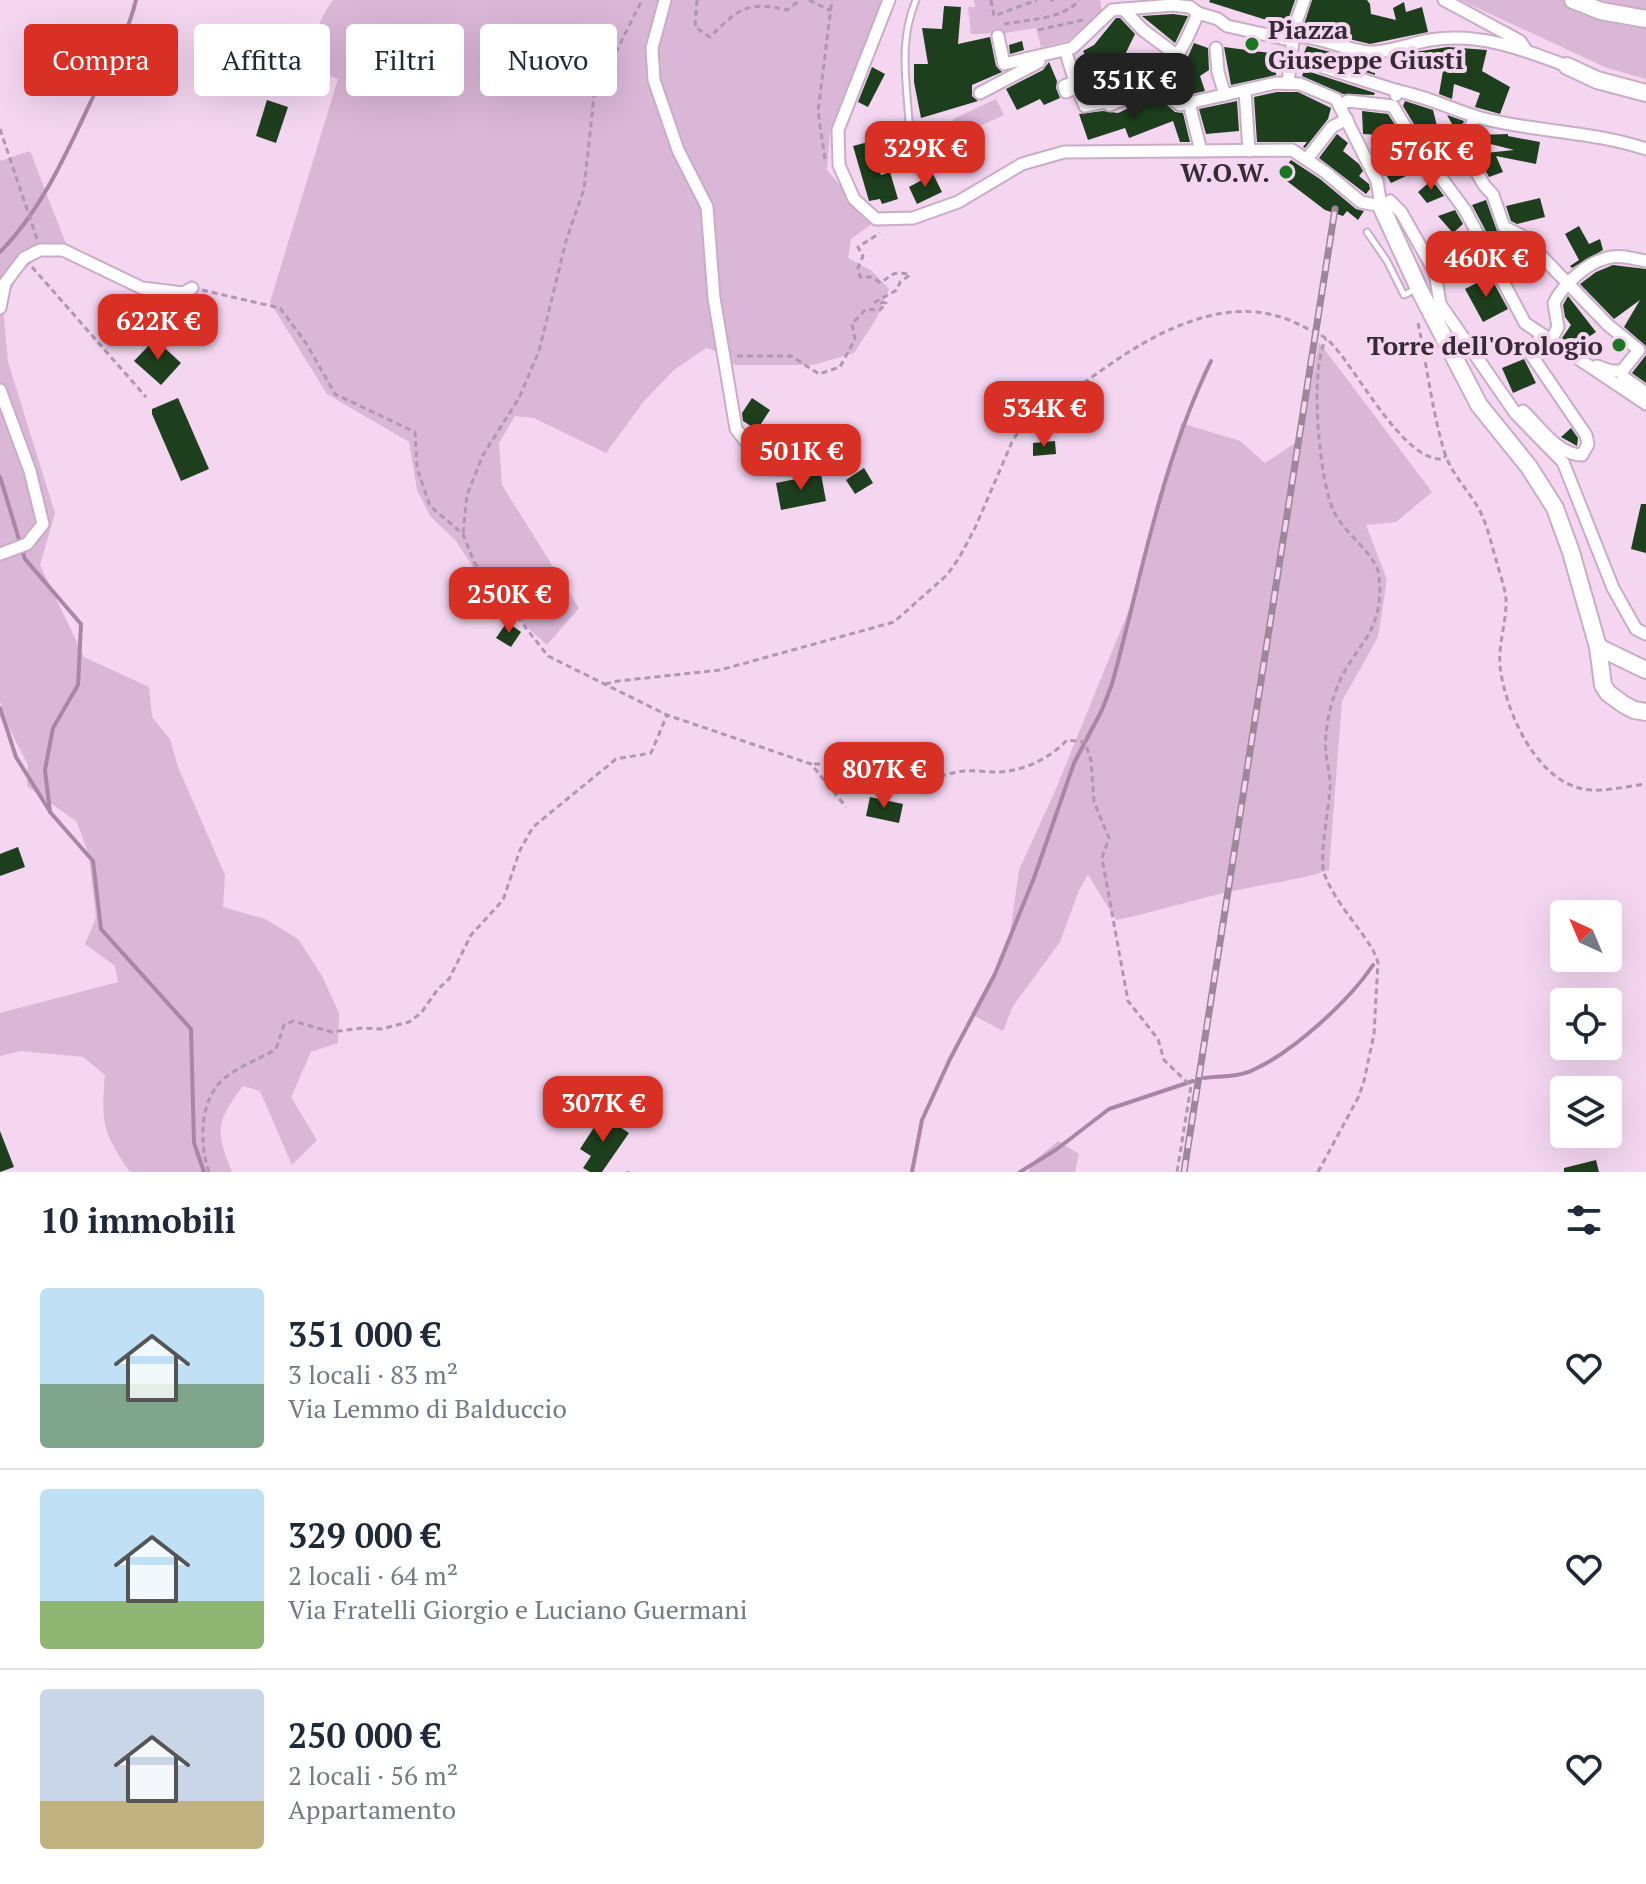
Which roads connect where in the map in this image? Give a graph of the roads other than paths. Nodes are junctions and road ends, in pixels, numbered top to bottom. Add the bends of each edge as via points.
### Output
1 (665, 0) edge
2 (889, 0) edge
3 (916, 0) edge
4 (1304, 0) edge
5 (1444, 0) edge
6 (1573, 0) edge
7 (1192, 7) edge
8 (1123, 9) junction
9 (1646, 19) edge
10 (997, 31) road end
11 (1291, 40) junction
12 (1079, 41) junction
13 (1216, 48) dead end
14 (1527, 50) junction
15 (1067, 56) junction
16 (1179, 57) junction
17 (1304, 61) dead end
18 (1567, 66) joint
19 (1288, 83) junction
20 (1245, 90) junction
21 (1402, 92) junction
22 (980, 93) dead end
23 (1646, 93) edge
24 (1136, 94) junction
25 (1225, 95) junction
26 (1189, 103) junction
27 (1340, 105) junction
28 (1395, 111) junction
29 (1475, 116) junction
30 (1347, 119) junction
31 (909, 121) dead end
32 (1414, 141) junction
33 (1464, 144) junction
34 (1646, 149) edge
35 (1201, 151) junction
36 (1249, 151) junction
37 (1307, 159) junction
38 (1381, 206) junction
39 (1367, 232) dead end
40 (1646, 261) edge
41 (1568, 283) junction
42 (192, 288) road end
43 (1419, 288) junction
44 (0, 308) edge
45 (1546, 337) junction
46 (1579, 359) junction
47 (1622, 371) junction
48 (1496, 384) junction
49 (0, 390) edge
50 (1646, 393) edge
51 (1646, 404) edge
52 (802, 470) dead end
53 (0, 554) edge
54 (1646, 634) edge
55 (1598, 647) junction
56 (1646, 670) edge
57 (1646, 712) edge

1 - 52 street via 652,48 654,80 678,150 707,207 714,298 736,429 773,469
2 - 35 street via 838,130 839,165 854,199 876,219 913,218 958,202 1022,164 1064,152
3 - 31 lane via 904,45
4 - 11 street
5 - 14 street via 1520,41
6 - 9 street
7 - 8 street
7 - 11 street via 1227,26
7 - 16 street via 1188,40
8 - 12 street via 1112,10
8 - 16 street
10 - 12 street via 1004,64 1072,48
11 - 14 street via 1311,36 1373,52 1464,36
11 - 19 street
12 - 15 street via 1081,46
13 - 25 street
14 - 18 street
15 - 22 street via 1048,57
15 - 24 street via 1075,82 1064,86 1066,92 1077,87 1085,106 1110,105
16 - 24 street
17 - 21 street
18 - 23 street
19 - 20 street
19 - 27 street
20 - 25 street
20 - 36 street
21 - 28 street
21 - 29 street
24 - 26 street via 1163,91 1180,105
25 - 26 street
26 - 35 street
27 - 28 street via 1348,101
27 - 30 street
28 - 32 street
29 - 33 street
29 - 34 street
30 - 37 street via 1332,127
30 - 38 street via 1377,181
32 - 33 street via 1441,134
32 - 45 street via 1465,210 1525,323
33 - 41 street via 1504,227 1522,236
35 - 36 street
36 - 37 street via 1292,150
37 - 38 street via 1361,202
38 - 43 street
38 - 48 street via 1390,201 1401,212 1435,272 1440,304
39 - 43 lane via 1404,295
40 - 41 street via 1607,258
41 - 45 street via 1554,303 1558,327
41 - 47 street via 1639,350
42 - 44 street via 183,293 142,288 63,250 40,250 24,258 5,283
43 - 55 street via 1479,405 1555,508
45 - 46 street
45 - 48 street via 1530,353 1586,435 1582,455 1563,450
46 - 47 street
46 - 51 street
47 - 50 street
48 - 54 street via 1516,414 1563,462 1613,588 1636,629
49 - 53 street via 43,524 27,544
55 - 56 street
55 - 57 street via 1600,678 1608,693 1629,708

